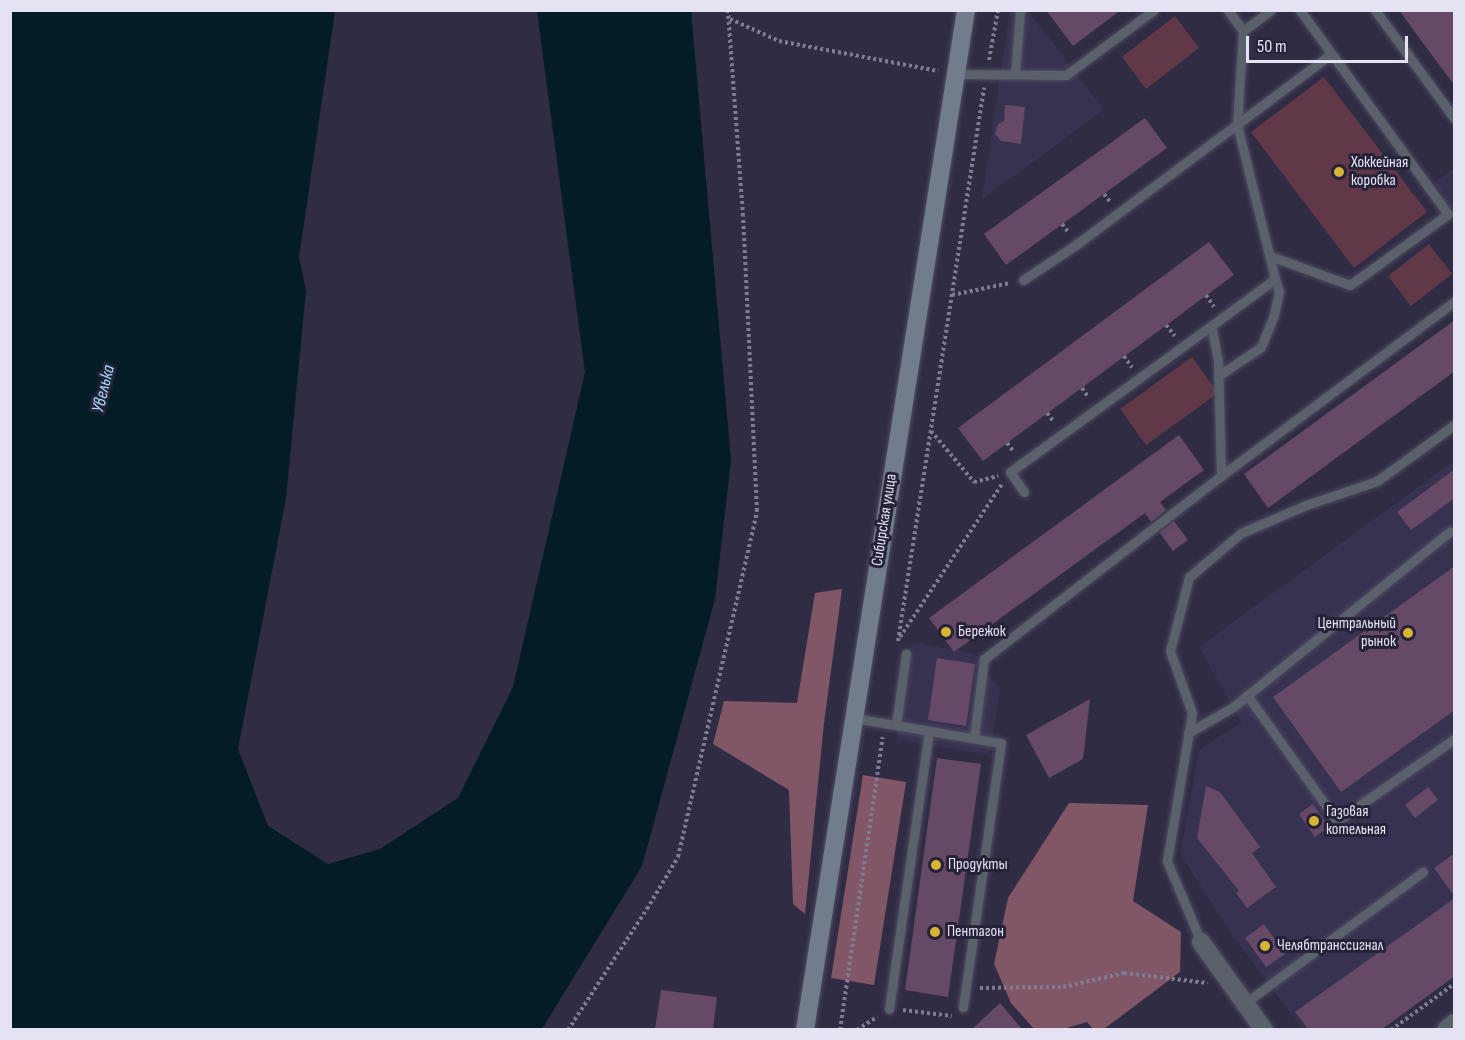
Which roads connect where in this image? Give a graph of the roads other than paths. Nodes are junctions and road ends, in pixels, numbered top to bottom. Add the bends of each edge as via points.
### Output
1 (966, 10) edge
2 (1020, 10) edge
3 (1154, 10) edge
4 (1228, 10) edge
5 (1271, 10) edge
6 (1300, 10) edge
7 (1375, 10) edge
8 (1243, 31) junction
9 (1331, 54) junction
10 (1016, 74) junction
11 (957, 75) junction
12 (1455, 118) edge
13 (1237, 124) junction
14 (1270, 256) junction
15 (1275, 279) junction
16 (1023, 280) road end
17 (1455, 302) edge
18 (1211, 326) junction
19 (1218, 376) junction
20 (1455, 425) edge
21 (1221, 476) junction
22 (1024, 492) dead end
23 (1450, 531) dead end
24 (901, 652) road end
25 (1247, 695) junction
26 (854, 718) junction
27 (896, 725) junction
28 (928, 731) junction
29 (1188, 733) junction
30 (974, 738) junction
31 (1455, 739) edge
32 (1423, 872) dead end
33 (1201, 942) joint
34 (1245, 1003) junction
35 (963, 1007) road end
36 (889, 1009) road end
37 (1455, 1023) edge
38 (805, 1029) edge
39 (1264, 1029) edge
40 (1446, 1029) edge

1 - 11 street, Сибирская улица
2 - 10 lane
3 - 10 lane via 1066,75
4 - 8 lane
5 - 8 lane
6 - 9 lane
7 - 12 lane
8 - 13 lane
9 - 13 lane
9 - 14 lane via 1448,214 1350,285
10 - 11 lane
11 - 26 street, Сибирская улица
13 - 14 lane
13 - 16 lane
14 - 15 lane
15 - 18 lane
15 - 19 lane via 1279,292 1261,347
17 - 21 lane
18 - 19 lane
18 - 22 lane via 1010,472
19 - 21 lane
20 - 29 lane via 1377,481 1241,533 1189,577 1170,651 1192,713
21 - 30 lane via 984,659
23 - 25 lane
24 - 27 lane
25 - 29 lane
25 - 31 lane via 1337,821
26 - 27 lane
26 - 38 street, Сибирская улица
27 - 28 lane
28 - 30 lane
28 - 36 lane
29 - 33 lane via 1167,861
30 - 35 lane via 1001,743
32 - 34 lane
33 - 34 street
34 - 39 street
37 - 40 street

